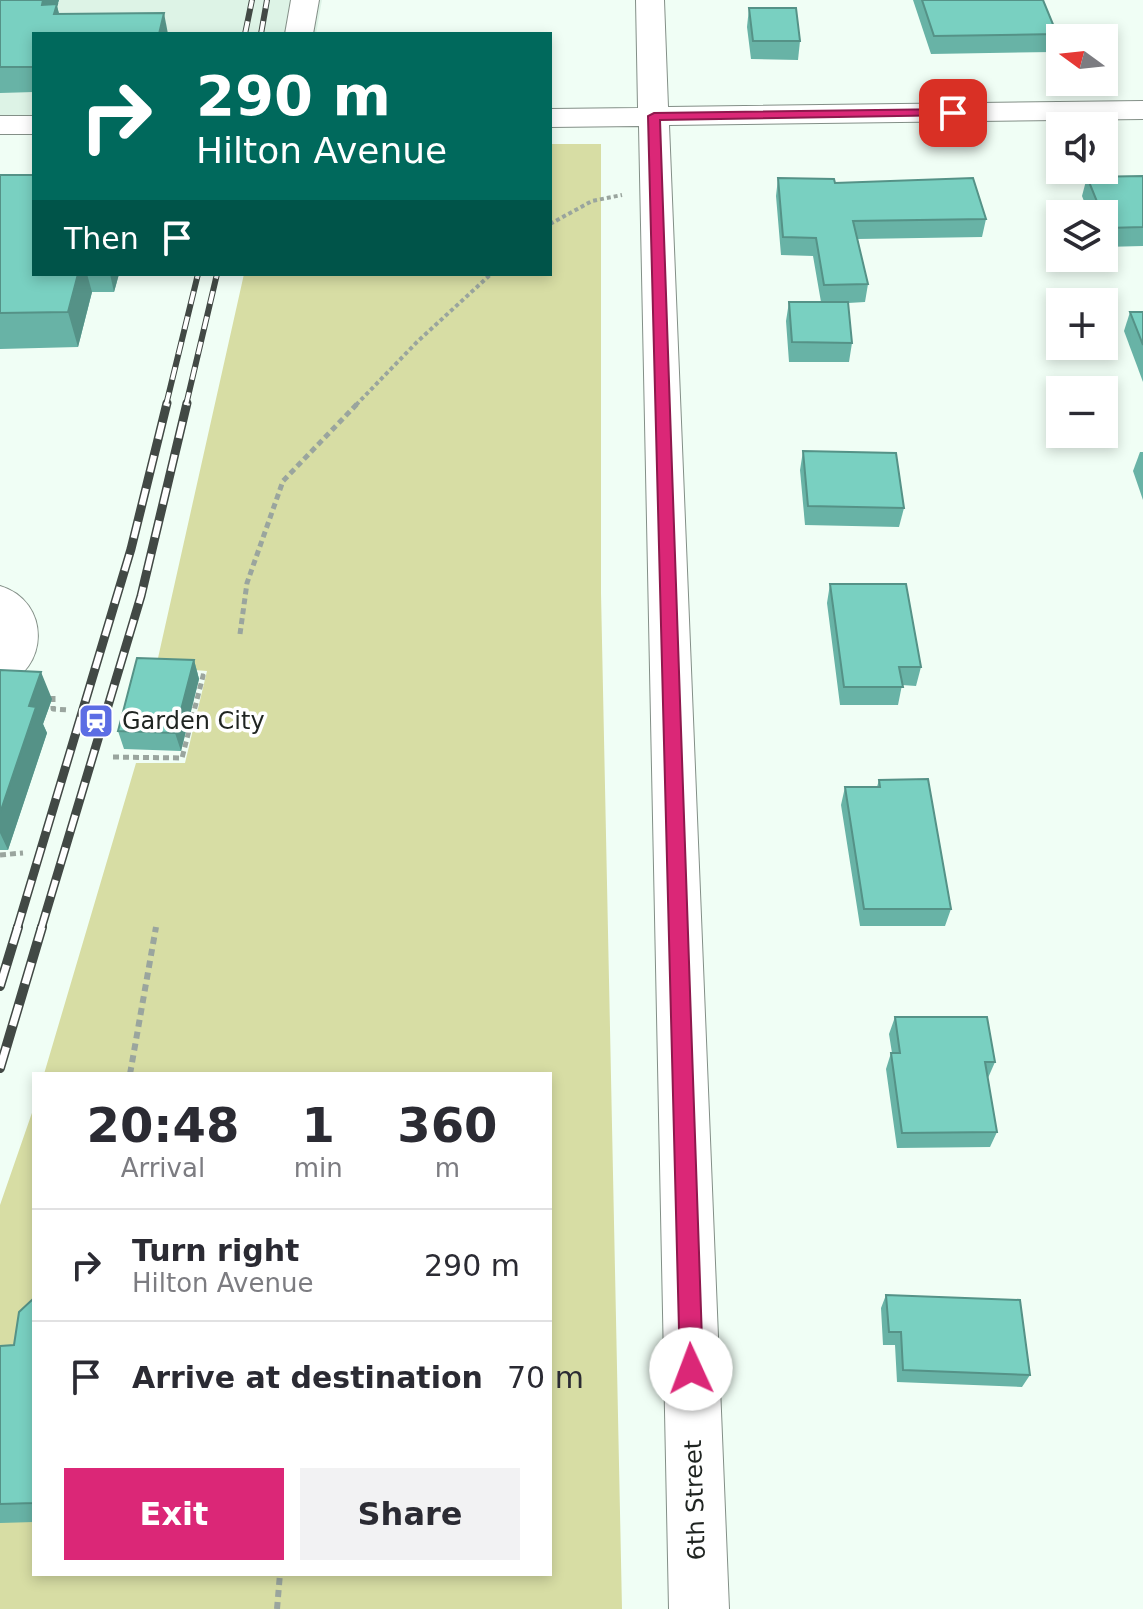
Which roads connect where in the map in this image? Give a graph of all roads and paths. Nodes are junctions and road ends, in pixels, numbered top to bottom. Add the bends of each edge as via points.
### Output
1 (305, 0) edge
2 (650, 0) edge
3 (299, 32) edge
4 (1143, 110) edge
5 (654, 116) junction
6 (552, 118) edge
7 (0, 125) edge
8 (32, 125) edge
9 (656, 189) junction
10 (552, 223) edge
11 (489, 276) edge
12 (0, 600) edge
13 (240, 634) dead end
14 (0, 671) edge
15 (187, 675) edge
16 (53, 696) dead end
17 (68, 710) dead end
18 (113, 757) dead end
19 (23, 853) dead end
20 (0, 855) edge
21 (156, 927) dead end
22 (130, 1072) edge
23 (280, 1576) edge
24 (277, 1609) edge
25 (699, 1609) edge

1 - 3 street
2 - 5 street, 6th Street
4 - 5 street
5 - 6 street
5 - 9 street, 6th Street
7 - 8 street
9 - 10 path via 592,201
9 - 25 street, 6th Street
11 - 13 path via 283,481 247,583
12 - 14 street via 15,613 21,628 19,646
15 - 18 path via 203,676 182,758
16 - 17 path via 53,709
19 - 20 path
21 - 22 path
23 - 24 path

